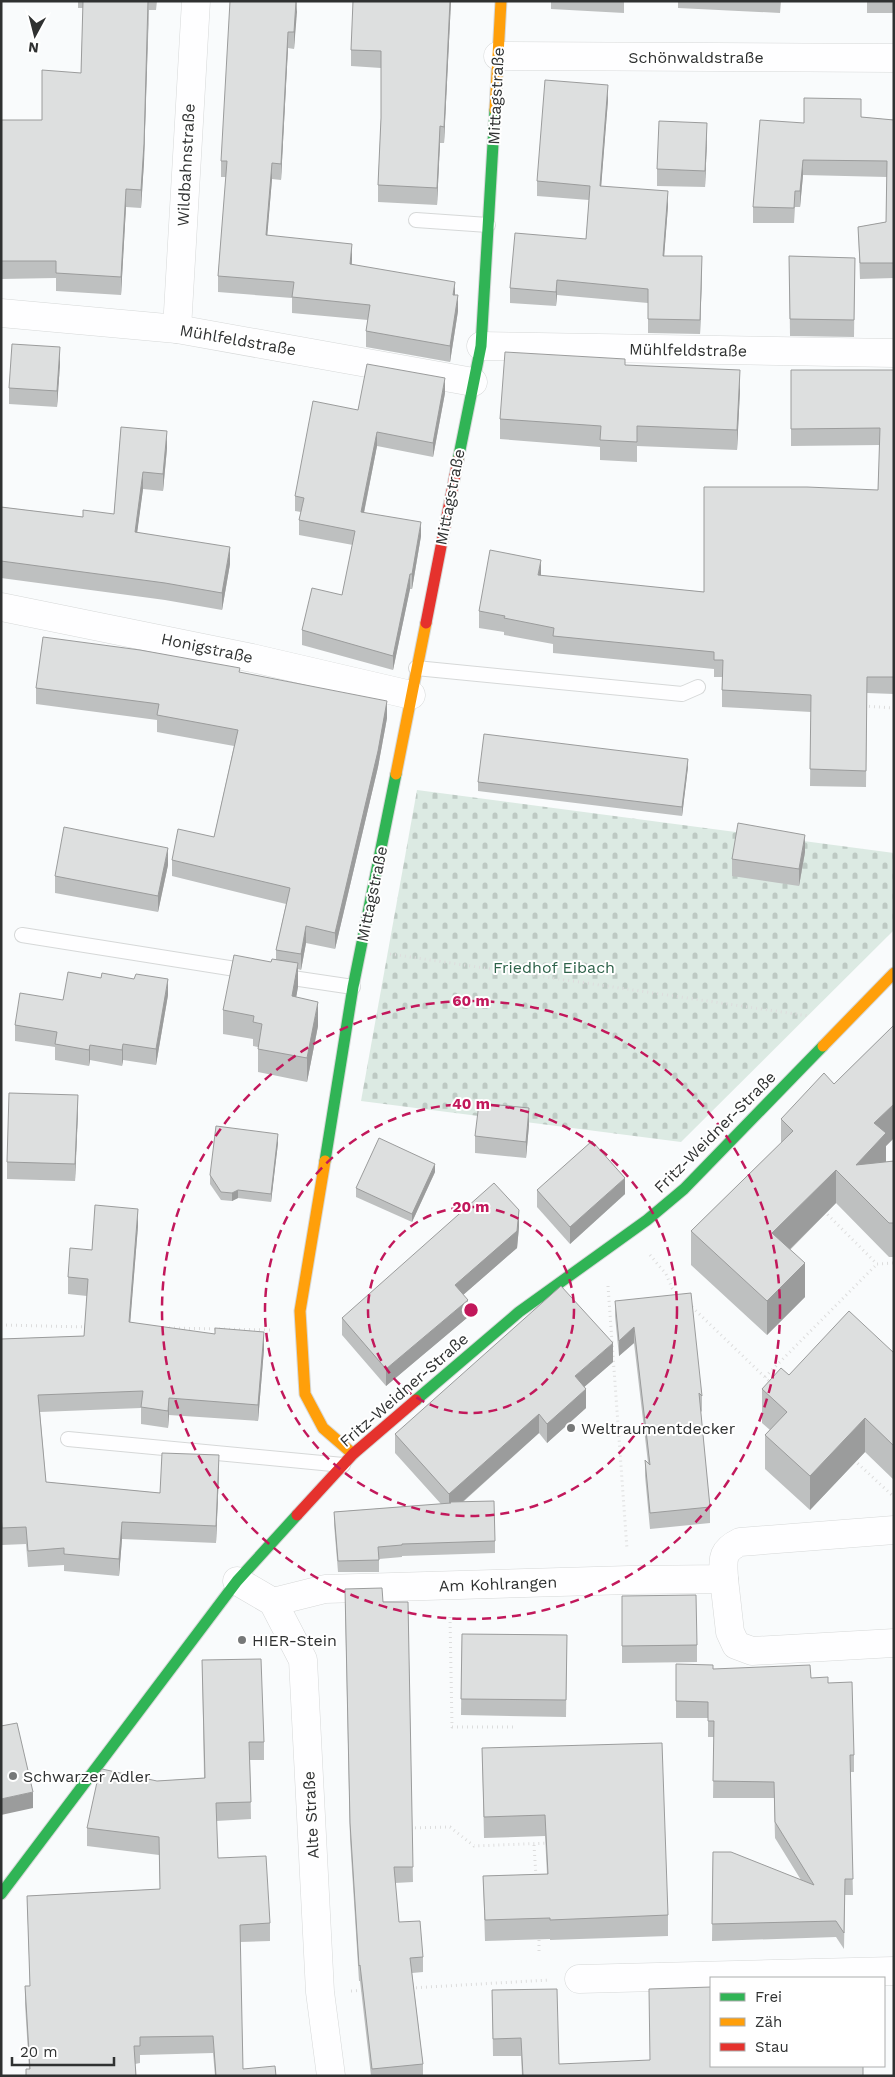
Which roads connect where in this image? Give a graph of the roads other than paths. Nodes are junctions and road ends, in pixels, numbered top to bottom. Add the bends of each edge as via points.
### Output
1 (196, 1) edge
2 (501, 1) edge
3 (498, 56) junction
4 (894, 58) edge
5 (416, 220) dead end
6 (488, 225) junction
7 (1, 314) edge
8 (177, 329) junction
9 (481, 346) junction
10 (894, 353) edge
11 (473, 382) junction
12 (1, 607) edge
13 (416, 668) junction
14 (698, 687) dead end
15 (411, 695) junction
16 (22, 935) dead end
17 (894, 974) edge
18 (352, 987) junction
19 (68, 1439) dead end
20 (353, 1454) junction
21 (343, 1465) junction
22 (894, 1530) edge
23 (724, 1579) junction
24 (237, 1581) junction
25 (273, 1602) junction
26 (894, 1643) edge
27 (1, 1894) edge
28 (894, 1971) edge
29 (579, 1979) road end
30 (331, 2076) edge

1 - 8 street, Wildbahnstraße
2 - 3 street, Mittagstraße
3 - 4 street, Schönwaldstraße
3 - 6 street, Mittagstraße
5 - 6 lane
6 - 9 street, Mittagstraße
7 - 8 street, Mühlfeldstraße
8 - 11 street, Mühlfeldstraße
9 - 10 street, Mühlfeldstraße
9 - 11 street, Mittagstraße
11 - 13 street, Mittagstraße
12 - 15 street, Honigstraße via 252,658
13 - 14 lane via 682,694
13 - 15 street, Mittagstraße
15 - 18 street, Mittagstraße
16 - 18 lane
17 - 20 street, Fritz-Weidner-Straße via 684,1189 519,1312
18 - 20 street, Mittagstraße via 300,1311 305,1394 323,1428
19 - 21 lane
20 - 21 street, Fritz-Weidner-Straße
21 - 24 street, Fritz-Weidner-Straße
22 - 23 street via 740,1542 729,1548 723,1560
23 - 25 street, Am Kohlrangen via 325,1589
23 - 26 street via 730,1632 736,1644 752,1651
24 - 25 street
24 - 27 street, Fritz-Weidner-Straße
25 - 30 street, Alte Straße via 303,1660 320,1992
28 - 29 street

